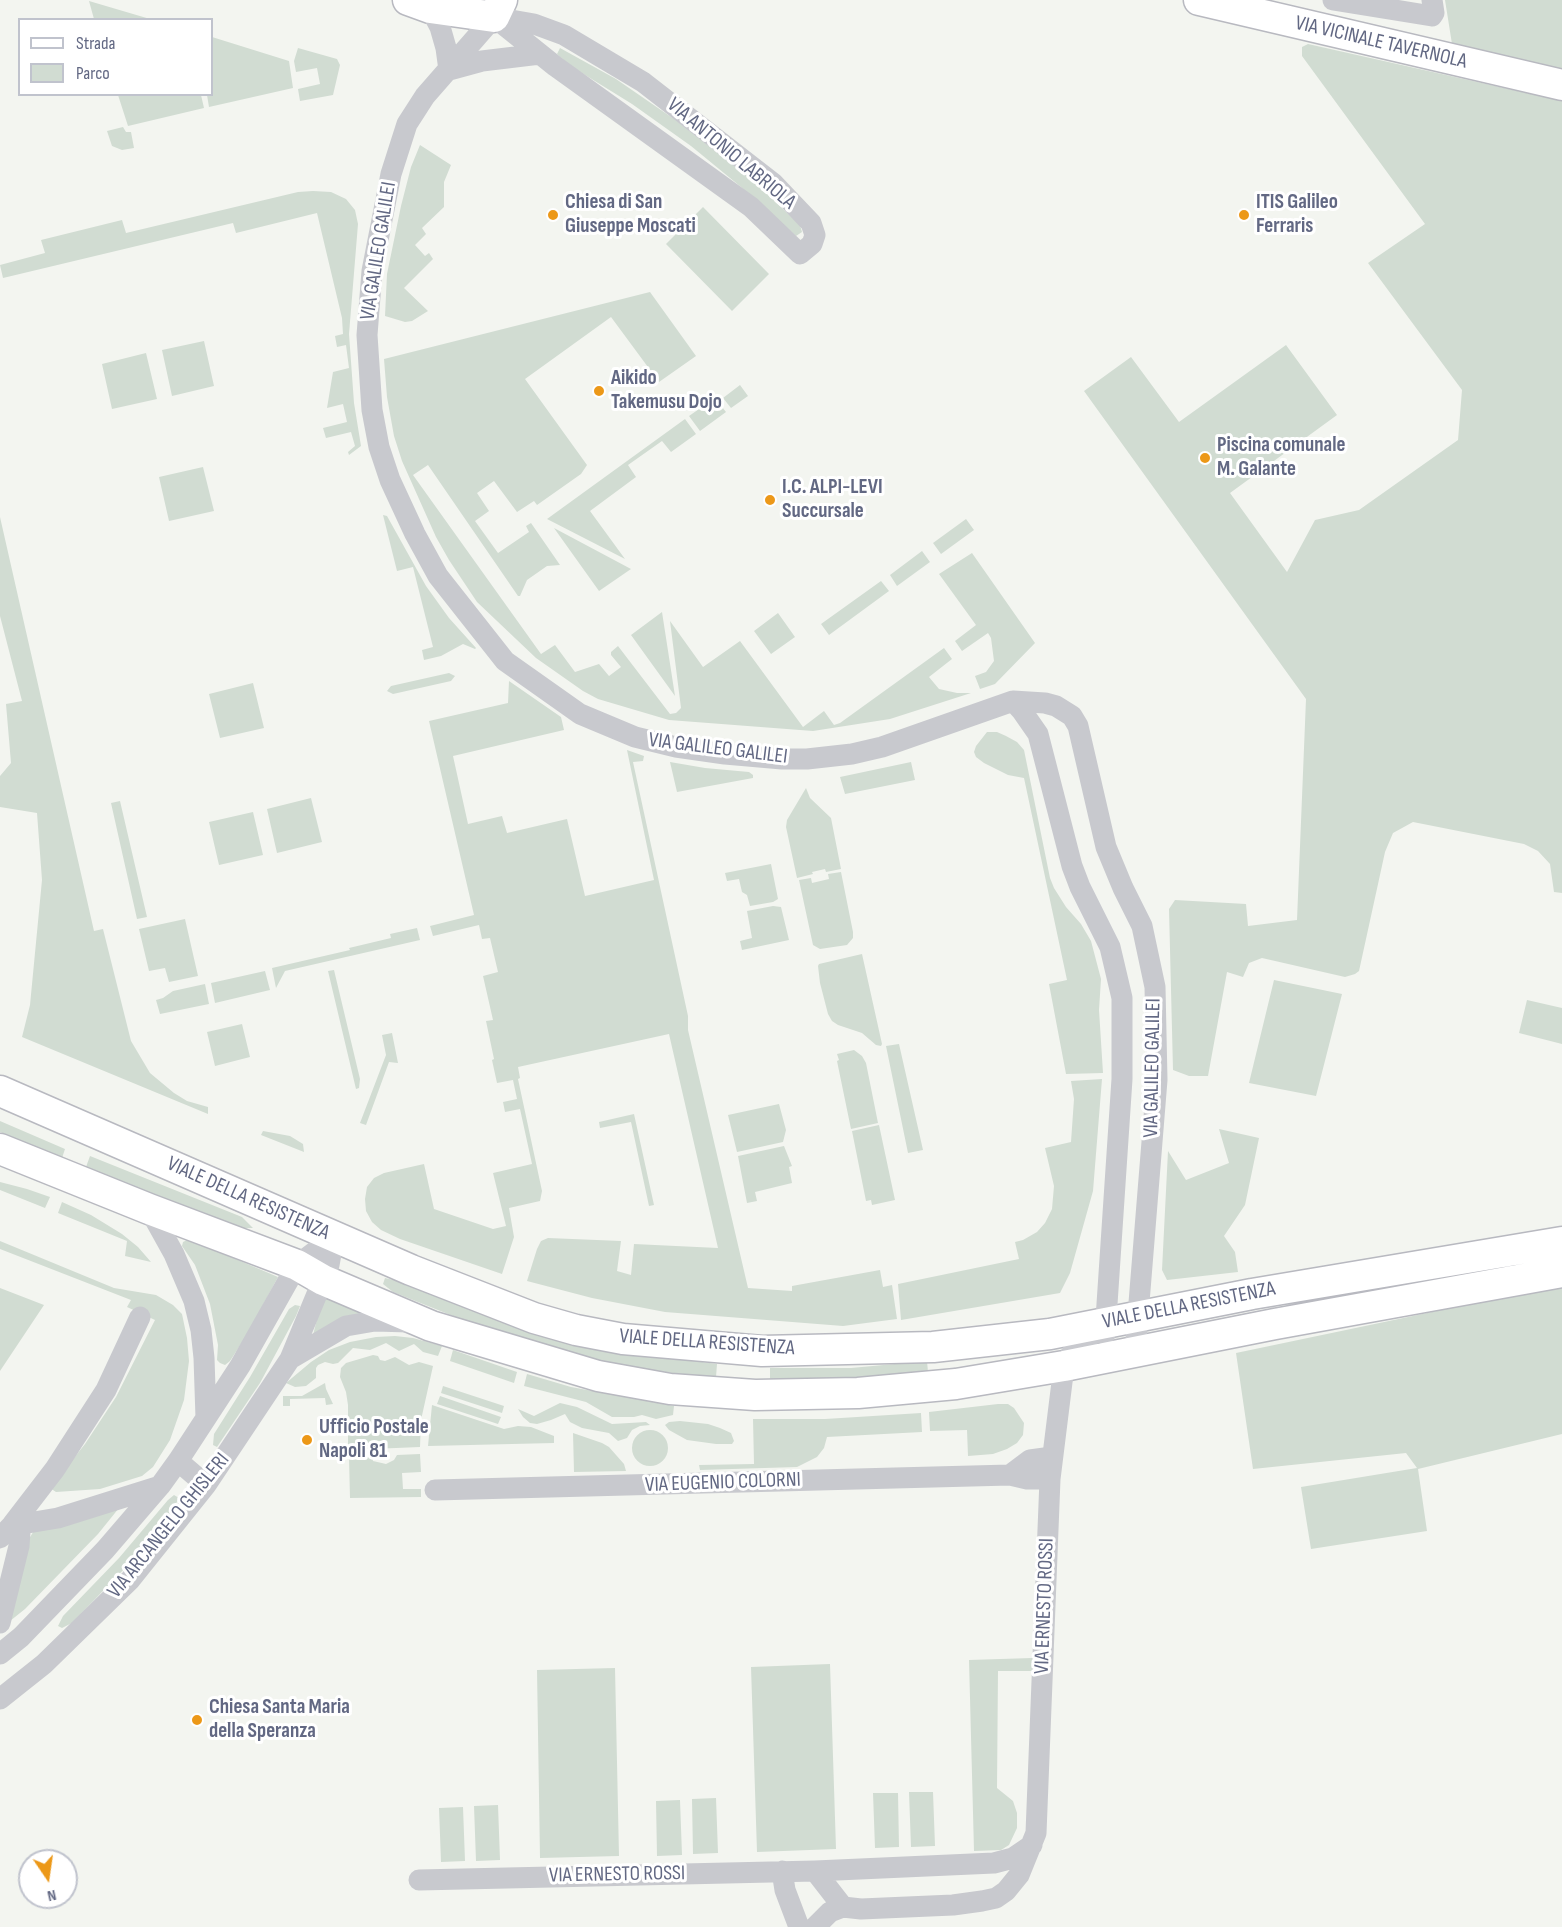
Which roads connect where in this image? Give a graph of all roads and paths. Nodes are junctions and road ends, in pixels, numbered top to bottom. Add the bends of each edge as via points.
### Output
1 (1199, 0) edge
2 (1333, 0) edge
3 (1432, 0) edge
4 (419, 4) edge
5 (491, 6) edge
6 (540, 54) junction
7 (449, 70) junction
8 (1562, 85) edge
9 (1012, 701) junction
10 (0, 1092) edge
11 (0, 1149) edge
12 (149, 1209) junction
13 (334, 1237) junction
14 (1562, 1242) edge
15 (297, 1265) junction
16 (1562, 1272) edge
17 (324, 1280) junction
18 (1138, 1316) junction
19 (140, 1317) dead end
20 (1106, 1322) junction
21 (431, 1326) junction
22 (1037, 1335) junction
23 (1135, 1352) junction
24 (290, 1359) junction
25 (1102, 1359) junction
26 (1064, 1366) junction
27 (206, 1418) junction
28 (1052, 1457) junction
29 (178, 1461) junction
30 (1010, 1475) junction
31 (1050, 1479) junction
32 (206, 1485) junction
33 (160, 1486) junction
34 (435, 1490) dead end
35 (10, 1527) edge
36 (0, 1623) edge
37 (21, 1637) junction
38 (0, 1654) edge
39 (44, 1664) junction
40 (0, 1699) edge
41 (1032, 1845) junction
42 (782, 1871) junction
43 (815, 1871) junction
44 (419, 1880) dead end
45 (843, 1906) junction
46 (799, 1927) edge
47 (815, 1927) edge

1 - 8 street, VIA VICINALE TAVERNOLA
2 - 3 street via 1432,16
4 - 5 street, VIA ANTONIO LABRIOLA
4 - 7 street via 440,27
5 - 6 street, VIA ANTONIO LABRIOLA
5 - 6 street, VIA ANTONIO LABRIOLA via 564,35 643,82 773,183 811,223 812,244 800,254 751,207
5 - 7 street, VIA GALILEO GALILEI
6 - 7 street
7 - 9 street, VIA GALILEO GALILEI via 407,124 391,174 372,271 368,372 379,447 415,534 438,576 505,661 580,714 635,737 676,747 782,759 852,754 882,747
9 - 18 street, VIA GALILEO GALILEI via 1056,706 1072,716 1078,726 1106,847 1146,938 1155,987 1157,1080
9 - 20 street, VIA GALILEO GALILEI via 1038,734 1072,866 1110,947 1121,989 1122,1078
10 - 13 street, VIALE DELLA RESISTENZA
11 - 12 street, VIALE DELLA RESISTENZA
12 - 15 street, VIALE DELLA RESISTENZA
12 - 27 street via 194,1301 203,1349
13 - 15 street, VIA ARCANGELO GHISLERI
13 - 17 street, VIA ARCANGELO GHISLERI
13 - 22 street, VIALE DELLA RESISTENZA via 534,1318 623,1339 762,1351 933,1347
14 - 18 street, VIALE DELLA RESISTENZA
15 - 17 street, VIALE DELLA RESISTENZA
15 - 27 street, VIA ARCANGELO GHISLERI
16 - 23 street, VIALE DELLA RESISTENZA
17 - 21 street, VIALE DELLA RESISTENZA
17 - 24 street, VIA ARCANGELO GHISLERI
18 - 20 street, VIALE DELLA RESISTENZA
18 - 23 street, VIA GALILEO GALILEI
19 - 35 street via 106,1390 56,1469
20 - 22 street, VIALE DELLA RESISTENZA
20 - 25 street, VIA GALILEO GALILEI
20 - 26 street via 1072,1353
21 - 24 street, VIA ARCANGELO GHISLERI via 418,1322 375,1322 346,1326
21 - 26 street, VIALE DELLA RESISTENZA via 598,1376 670,1389 755,1395 858,1393 956,1384
22 - 26 street
23 - 25 street, VIALE DELLA RESISTENZA
24 - 32 street, VIA ARCANGELO GHISLERI
25 - 26 street, VIALE DELLA RESISTENZA
26 - 28 street, VIA ERNESTO ROSSI
27 - 29 street, VIA ARCANGELO GHISLERI
28 - 30 street via 1030,1460
28 - 31 street, VIA ERNESTO ROSSI
29 - 32 street
29 - 33 street, VIA ARCANGELO GHISLERI
30 - 31 street, VIA EUGENIO COLORNI
30 - 34 street, VIA EUGENIO COLORNI
31 - 41 street, VIA ERNESTO ROSSI
32 - 39 street, VIA ARCANGELO GHISLERI via 130,1580
33 - 35 street, VIA ARCANGELO GHISLERI via 58,1518
33 - 37 street, VIA ARCANGELO GHISLERI
35 - 36 street via 20,1532 19,1546
37 - 38 street, VIA ARCANGELO GHISLERI
37 - 39 street
39 - 40 street, VIA ARCANGELO GHISLERI
41 - 43 street, VIA ERNESTO ROSSI via 1013,1858 994,1863
41 - 45 street, VIA ERNESTO ROSSI via 1015,1883 996,1898 953,1905 861,1909
42 - 43 street, VIA ERNESTO ROSSI
42 - 44 street, VIA ERNESTO ROSSI
42 - 46 street
43 - 45 street
45 - 47 street

